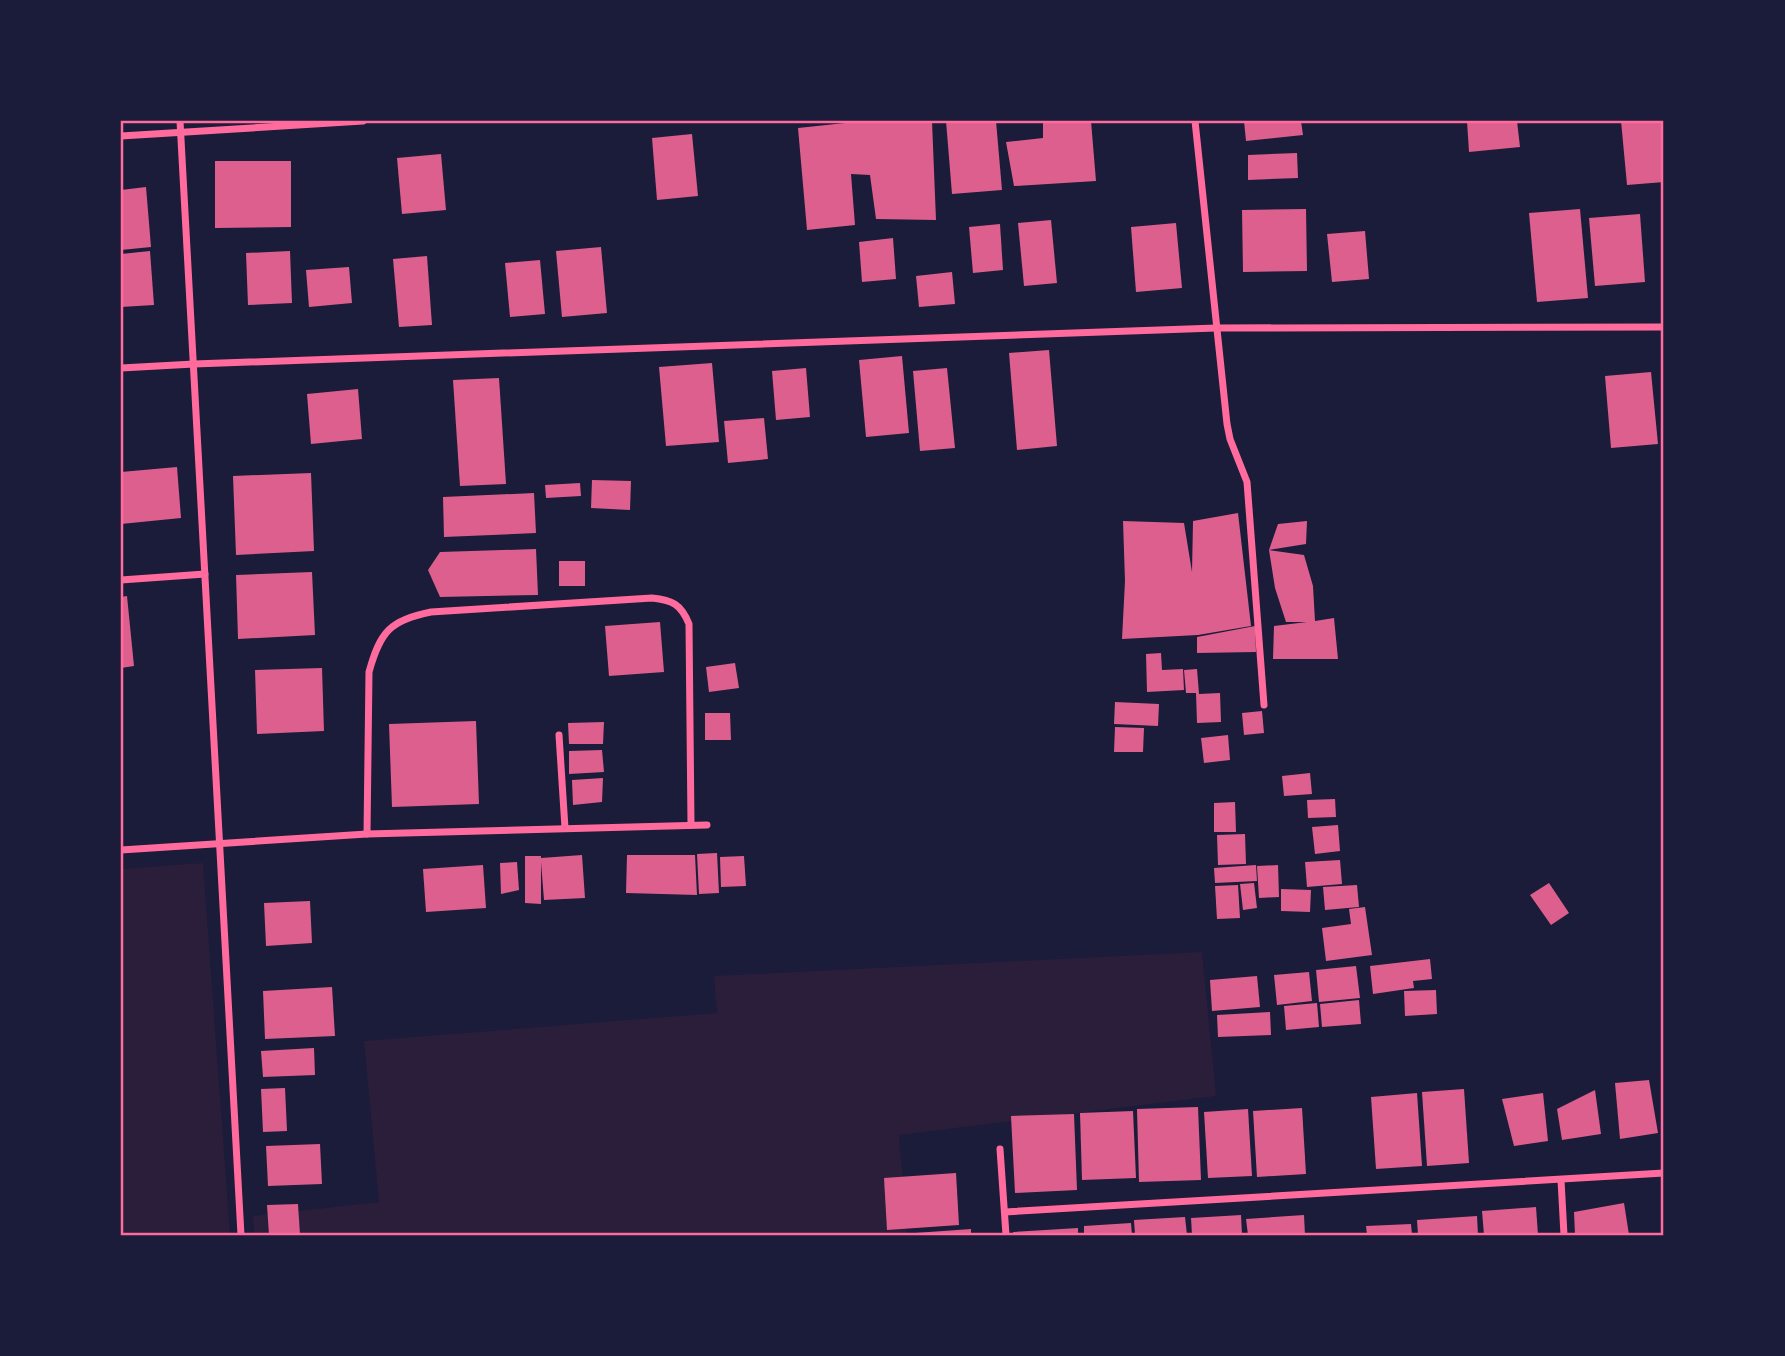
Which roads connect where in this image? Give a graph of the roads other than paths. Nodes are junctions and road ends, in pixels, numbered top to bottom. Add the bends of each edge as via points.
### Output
1 (180, 121) edge
2 (363, 121) edge
3 (1195, 121) edge
4 (181, 132) junction
5 (121, 136) edge
6 (1664, 327) edge
7 (1216, 328) junction
8 (194, 364) junction
9 (121, 368) edge
10 (205, 574) junction
11 (121, 580) edge
12 (1264, 705) dead end
13 (559, 736) dead end
14 (691, 825) junction
15 (707, 825) dead end
16 (565, 828) junction
17 (367, 834) junction
18 (220, 844) junction
19 (121, 850) edge
20 (1000, 1149) dead end
21 (1664, 1173) edge
22 (1561, 1180) junction
23 (1005, 1212) junction
24 (241, 1235) edge
25 (1006, 1235) edge
26 (1564, 1235) edge

1 - 4 street
2 - 4 street
3 - 7 street
4 - 5 street
4 - 8 street
6 - 7 street
7 - 8 street
7 - 12 street via 1230,439 1247,482
8 - 9 street
8 - 10 street
10 - 11 street
10 - 18 street
13 - 16 street
14 - 15 street
14 - 16 street
14 - 17 street via 689,624 683,609 669,600 652,598 431,612 408,616 389,627 376,646 369,672
16 - 17 street
17 - 18 street
18 - 19 street
18 - 24 street
20 - 23 street
21 - 22 street
22 - 23 street
22 - 26 street
23 - 25 street

